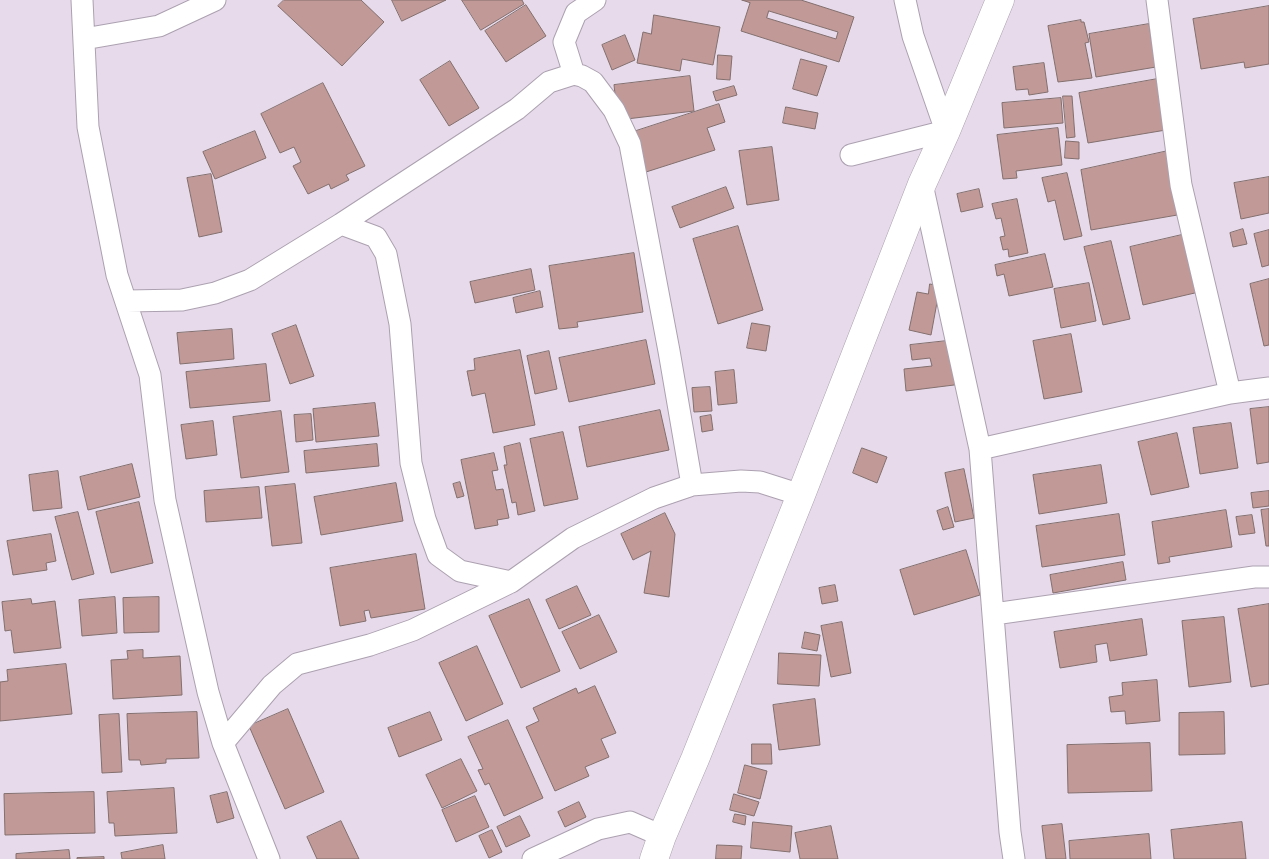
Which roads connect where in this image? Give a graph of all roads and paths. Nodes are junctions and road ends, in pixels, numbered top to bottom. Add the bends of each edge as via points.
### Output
1 (82, 0) edge
2 (216, 0) edge
3 (595, 0) edge
4 (905, 0) edge
5 (1000, 0) edge
6 (1157, 0) edge
7 (84, 39) junction
8 (574, 74) junction
9 (946, 131) junction
10 (851, 154) dead end
11 (922, 184) junction
12 (341, 224) junction
13 (127, 301) junction
14 (1269, 388) edge
15 (1230, 393) junction
16 (980, 449) junction
17 (692, 485) junction
18 (801, 495) junction
19 (1269, 577) edge
20 (511, 582) junction
21 (994, 614) junction
22 (223, 743) junction
23 (658, 848) edge
24 (269, 859) edge
25 (533, 859) edge
26 (1014, 859) edge

1 - 7 street
2 - 7 street via 159,26
3 - 8 street via 576,13 564,42
4 - 9 street via 913,36
5 - 9 street
6 - 15 street via 1181,185
7 - 13 street via 88,126 118,275
8 - 12 street via 549,82 517,109
8 - 17 street via 593,82 614,110 630,144
9 - 10 street
9 - 11 street
11 - 16 street
11 - 18 street
12 - 13 street via 250,280 215,293 182,300
12 - 20 street via 376,237 386,254 400,324 411,463 438,555 460,571
13 - 22 street via 150,375 165,500 208,692
14 - 15 street
15 - 16 street
16 - 21 street
17 - 18 street via 760,482
17 - 20 street via 654,498 573,538
18 - 23 street
19 - 21 street
20 - 22 street via 412,630 297,664 272,685
21 - 26 street
22 - 24 street
23 - 25 street via 630,822 598,829

